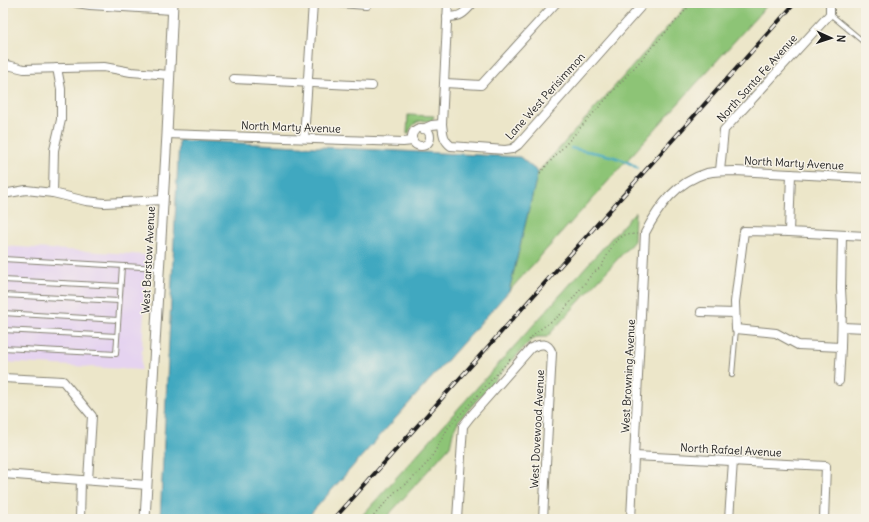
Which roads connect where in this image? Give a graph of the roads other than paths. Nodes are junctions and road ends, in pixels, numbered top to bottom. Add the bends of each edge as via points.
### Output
1 (76, 3) edge
2 (313, 3) edge
3 (340, 3) edge
4 (366, 3) edge
5 (448, 3) edge
6 (473, 3) edge
7 (556, 3) edge
8 (644, 3) edge
9 (832, 3) edge
10 (172, 7) edge
11 (830, 14) junction
12 (448, 17) junction
13 (866, 44) edge
14 (3, 64) edge
15 (57, 68) junction
16 (170, 75) junction
17 (234, 79) dead end
18 (308, 83) junction
19 (444, 83) junction
20 (372, 86) dead end
21 (442, 124) junction
22 (423, 129) junction
23 (167, 134) junction
24 (443, 137) junction
25 (304, 138) junction
26 (413, 141) junction
27 (429, 142) junction
28 (720, 171) junction
29 (791, 174) junction
30 (866, 178) edge
31 (53, 193) junction
32 (3, 194) edge
33 (163, 200) junction
34 (789, 232) junction
35 (842, 235) junction
36 (866, 236) edge
37 (3, 259) edge
38 (122, 266) junction
39 (160, 268) junction
40 (3, 280) edge
41 (120, 286) junction
42 (3, 295) edge
43 (119, 301) junction
44 (701, 312) dead end
45 (736, 313) junction
46 (3, 314) edge
47 (118, 320) junction
48 (842, 326) junction
49 (866, 328) edge
50 (736, 329) junction
51 (3, 330) edge
52 (117, 336) junction
53 (3, 348) edge
54 (841, 348) junction
55 (732, 374) dead end
56 (3, 378) edge
57 (839, 381) dead end
58 (635, 456) junction
59 (732, 461) junction
60 (3, 474) edge
61 (84, 480) junction
62 (147, 485) junction
63 (80, 519) edge
64 (146, 519) edge
65 (457, 519) edge
66 (543, 519) edge
67 (631, 519) edge
68 (729, 519) edge
69 (824, 519) edge

1 - 10 street
2 - 18 street
3 - 4 street
5 - 12 street
6 - 12 street via 461,15
7 - 19 street via 482,86
8 - 24 street, Lane West Perisimmon via 518,145 504,150 457,147 447,143
9 - 11 street
10 - 16 street, West Barstow Avenue
11 - 13 lane
11 - 28 street, North Santa Fe Avenue via 724,130
12 - 19 street
14 - 15 street via 24,69
15 - 16 street via 104,67
15 - 31 street via 61,89 61,120 54,150
16 - 23 street, West Barstow Avenue
17 - 18 street
18 - 20 street
18 - 25 street
19 - 21 street
21 - 22 street
21 - 24 street
22 - 26 street via 416,131 412,136
22 - 27 street via 430,134
23 - 25 street, North Marty Avenue
23 - 33 street, West Barstow Avenue
24 - 27 street, North Marty Avenue
25 - 26 street, North Marty Avenue
26 - 27 street, North Marty Avenue via 421,146
28 - 29 street, North Marty Avenue
28 - 58 street, West Browning Avenue via 707,173 678,189 655,214 645,233
29 - 30 street, North Marty Avenue
29 - 34 street
31 - 32 street via 26,190
31 - 33 street via 104,203
33 - 39 street, West Barstow Avenue
34 - 35 street
34 - 45 street via 744,231 735,302
35 - 36 street
35 - 48 street
37 - 38 lane
38 - 39 lane
38 - 41 lane
39 - 62 street, West Barstow Avenue
40 - 41 lane
41 - 43 lane
42 - 43 lane
43 - 47 lane
44 - 45 street
45 - 50 street
46 - 47 lane
47 - 52 lane
48 - 49 street
48 - 54 street
50 - 54 street via 776,333 798,345
50 - 55 lane
51 - 52 lane
52 - 53 lane via 116,354
54 - 57 street
56 - 61 street via 63,381 92,416
58 - 59 street, North Rafael Avenue
58 - 67 street, West Browning Avenue
59 - 68 street
59 - 69 street, North Rafael Avenue via 826,466
60 - 61 street
61 - 62 street
61 - 63 street
62 - 64 street, West Barstow Avenue
65 - 66 street, West Dovewood Avenue via 463,426 531,348 544,344 550,347 552,353

